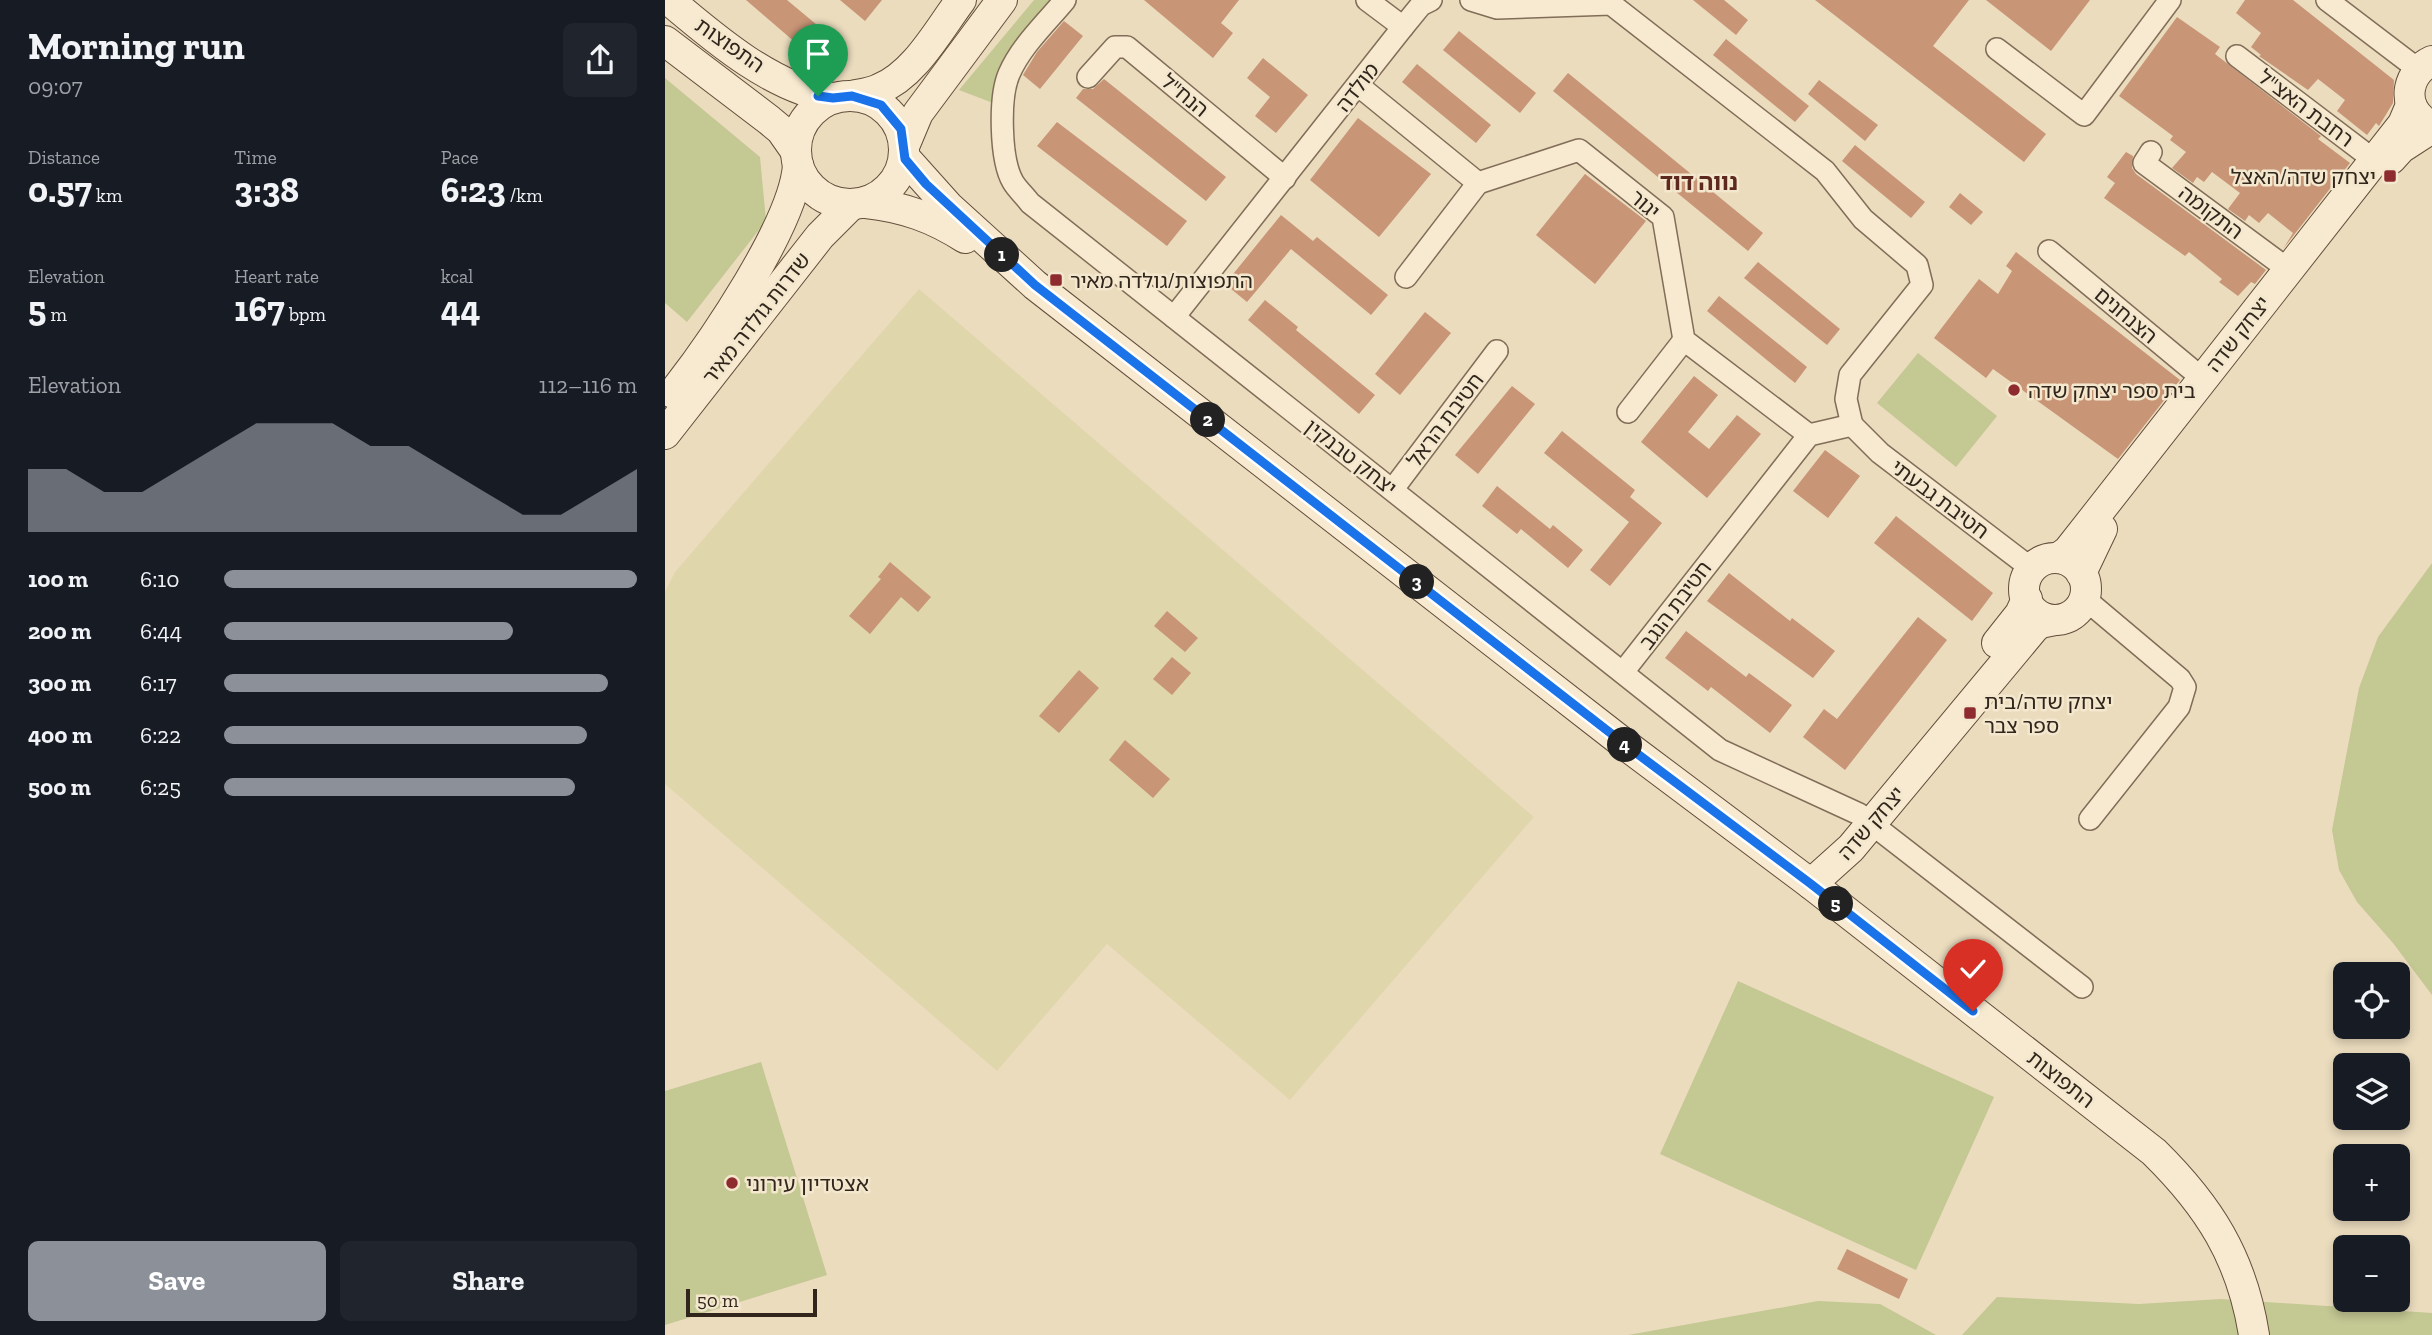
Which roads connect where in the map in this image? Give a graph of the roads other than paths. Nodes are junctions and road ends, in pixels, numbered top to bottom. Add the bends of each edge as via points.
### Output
1 (669, 0) edge
2 (961, 0) edge
3 (1002, 0) edge
4 (1065, 0) edge
5 (1367, 0) edge
6 (1431, 0) edge
7 (1471, 0) edge
8 (2170, 0) edge
9 (2327, 0) edge
10 (1403, 27) junction
11 (665, 41) edge
12 (1997, 49) dead end
13 (2237, 57) dead end
14 (2426, 65) edge
15 (1088, 77) dead end
16 (1359, 86) junction
17 (842, 97) junction
18 (2411, 105) junction
19 (2432, 127) edge
20 (905, 151) junction
21 (2151, 152) dead end
22 (797, 158) junction
23 (2374, 160) junction
24 (1285, 178) junction
25 (1478, 183) junction
26 (858, 204) junction
27 (2049, 251) dead end
28 (2289, 270) junction
29 (1406, 276) dead end
30 (1035, 285) junction
31 (1174, 317) junction
32 (1684, 340) junction
33 (1497, 351) dead end
34 (2203, 379) junction
35 (665, 402) edge
36 (1627, 412) dead end
37 (1852, 425) junction
38 (665, 434) edge
39 (1809, 435) junction
40 (1393, 489) junction
41 (2064, 575) junction
42 (2027, 599) junction
43 (2055, 620) junction
44 (1623, 672) junction
45 (1865, 818) junction
46 (2090, 819) dead end
47 (1811, 884) junction
48 (2082, 987) dead end
49 (2254, 1335) edge

1 - 17 main road, התפוצות via 744,58 818,96
2 - 17 main road via 905,70 880,89
3 - 20 main road via 918,113
4 - 31 street, יצחק טבנקין via 1008,76 1002,106 1012,180 1030,203
5 - 10 street
6 - 10 street, מולדה
7 - 37 street via 1497,8 1611,4 1825,171 1863,219 1917,265 1922,285 1850,376 1846,399
8 - 12 street via 2084,115
9 - 14 street
10 - 16 street, מולדה
11 - 22 main road, התפוצות via 781,130
13 - 23 street, רחבת האצ"ל
14 - 18 main road, יצחק שדה via 2410,84
15 - 24 street, הנח"ל via 1115,47 1127,47
16 - 24 street, מולדה
16 - 25 street
17 - 20 main road via 881,105 901,129
17 - 22 main road via 818,106 806,118 798,134
18 - 19 main road
18 - 23 main road, יצחק שדה via 2403,124
19 - 41 main road, יצחק שדה via 2400,148
20 - 26 main road via 892,186
20 - 30 main road, התפוצות via 948,206
21 - 28 street, התקומה via 2144,163
22 - 26 main road via 805,181 817,194 833,202
22 - 35 main road, שדרות גולדה מאיר via 796,184 775,234 701,354
23 - 28 main road, יצחק שדה
24 - 31 street, מולדה
25 - 29 street
25 - 32 street, יגור via 1579,150 1664,217
26 - 30 main road, התפוצות via 893,206 928,217
26 - 38 main road, שדרות גולדה מאיר via 820,236
27 - 34 street, הצנחנים
28 - 34 main road, יצחק שדה
30 - 47 main road, התפוצות
31 - 40 street, יצחק טבנקין
32 - 36 street
32 - 39 street
33 - 40 street, חטיבת הראל
34 - 41 main road, יצחק שדה via 2068,551
37 - 39 street
37 - 41 street, חטיבת גבעתי via 1880,453
39 - 44 street, חטיבת הנגב
40 - 44 street, יצחק טבנקין
41 - 42 main road via 2025,587
41 - 43 main road, יצחק שדה via 2074,614
41 - 46 street, חטיבת גבעתי via 2185,687 2179,707
42 - 43 main road via 2037,614
42 - 45 main road, יצחק שדה
43 - 45 main road, יצחק שדה via 2034,628
44 - 45 street, יצחק טבנקין via 1720,750
45 - 47 main road, יצחק שדה via 1830,850
45 - 48 street, יצחק טבנקין
47 - 49 main road, התפוצות via 2154,1152 2184,1182 2205,1208 2233,1258

